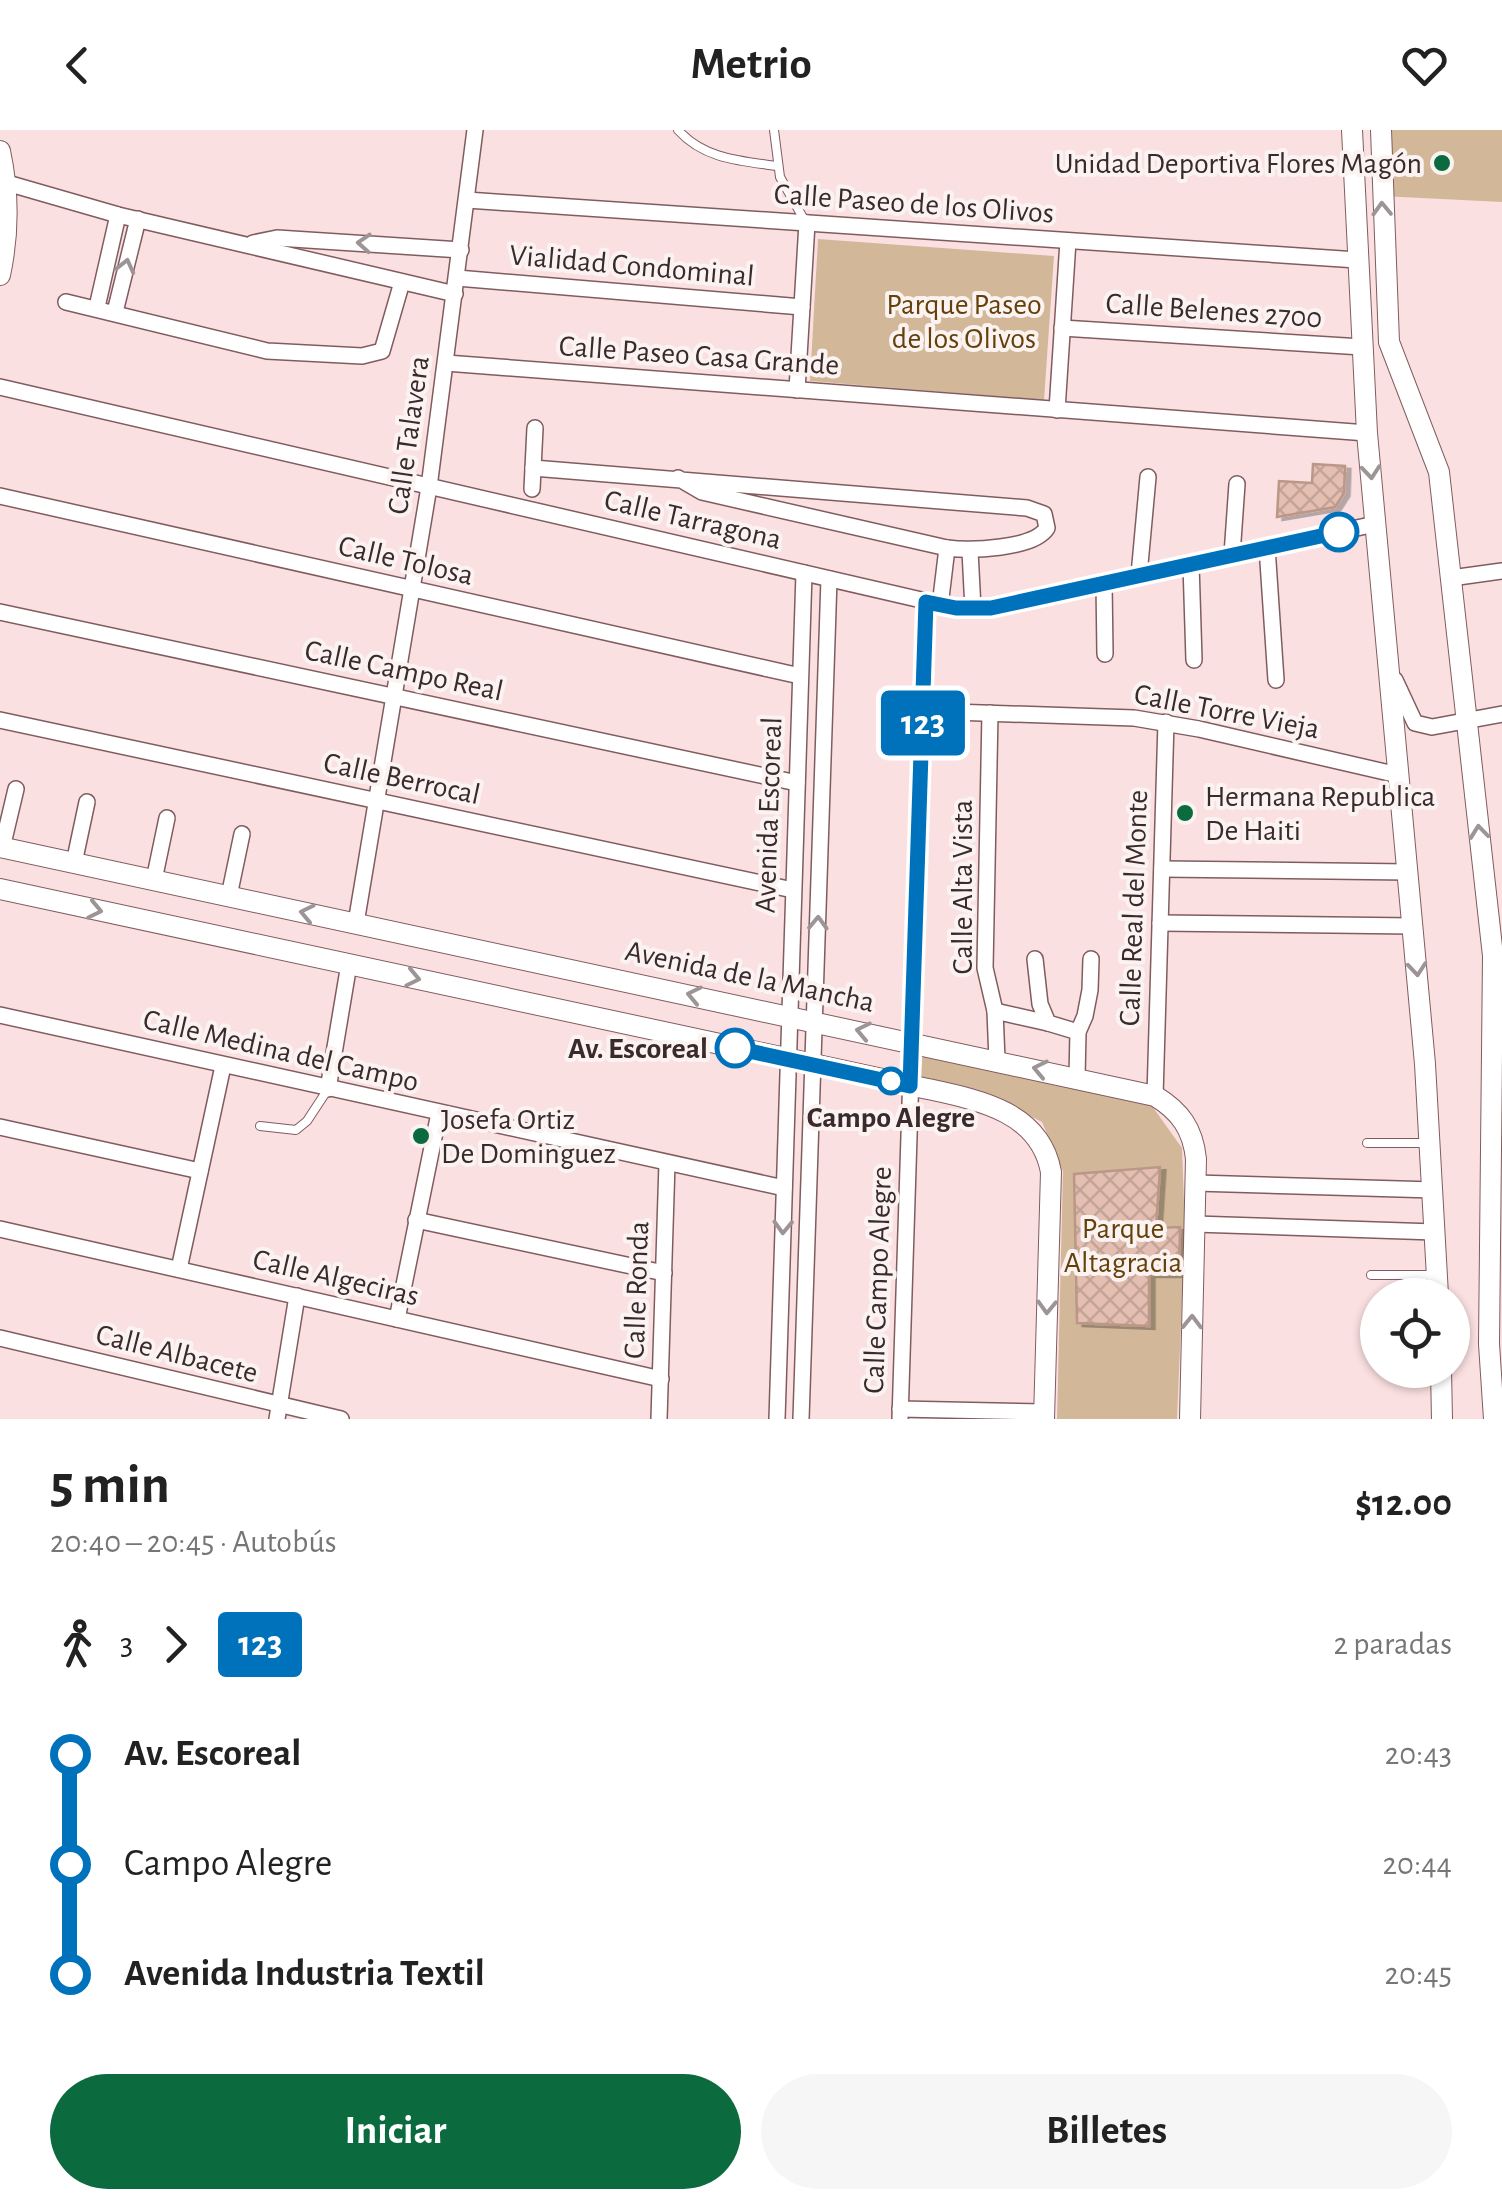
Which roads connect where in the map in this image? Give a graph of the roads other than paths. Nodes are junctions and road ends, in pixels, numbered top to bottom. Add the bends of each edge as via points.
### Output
1 (475, 130) edge
2 (678, 130) edge
3 (774, 130) edge
4 (1352, 130) edge
5 (1381, 130) edge
6 (0, 151) edge
7 (777, 166) junction
8 (7, 183) junction
9 (468, 200) junction
10 (118, 215) junction
11 (138, 220) junction
12 (806, 223) junction
13 (1068, 241) junction
14 (250, 244) junction
15 (461, 250) junction
16 (1357, 260) junction
17 (0, 276) edge
18 (402, 282) junction
19 (1358, 283) junction
20 (456, 286) junction
21 (1385, 288) junction
22 (66, 302) dead end
23 (802, 307) junction
24 (97, 308) junction
25 (114, 312) junction
26 (1062, 328) junction
27 (1362, 348) junction
28 (446, 363) junction
29 (0, 387) edge
30 (797, 390) junction
31 (1056, 410) junction
32 (535, 428) dead end
33 (1367, 433) junction
34 (532, 468) junction
35 (678, 478) junction
36 (1148, 478) dead end
37 (1237, 484) dead end
38 (775, 486) junction
39 (429, 488) junction
40 (532, 490) dead end
41 (0, 496) edge
42 (772, 508) junction
43 (1375, 524) junction
44 (1267, 547) junction
45 (947, 548) junction
46 (970, 551) junction
47 (1232, 554) junction
48 (1192, 564) junction
49 (1502, 571) edge
50 (804, 573) junction
51 (1139, 575) junction
52 (1450, 578) junction
53 (829, 579) junction
54 (1104, 583) junction
55 (412, 589) junction
56 (933, 604) junction
57 (972, 609) junction
58 (0, 612) edge
59 (1106, 654) dead end
60 (1194, 660) dead end
61 (1391, 670) junction
62 (800, 676) junction
63 (1276, 680) dead end
64 (394, 696) junction
65 (924, 711) junction
66 (990, 713) junction
67 (1502, 714) edge
68 (1466, 718) junction
69 (0, 720) edge
70 (1166, 722) junction
71 (1398, 775) junction
72 (797, 784) junction
73 (16, 789) dead end
74 (376, 801) junction
75 (87, 802) dead end
76 (167, 818) dead end
77 (242, 834) dead end
78 (1, 848) edge
79 (74, 864) junction
80 (1162, 869) junction
81 (1408, 872) junction
82 (154, 880) junction
83 (0, 889) edge
84 (793, 890) junction
85 (229, 896) junction
86 (356, 924) junction
87 (1160, 924) junction
88 (1413, 926) junction
89 (1498, 954) edge
90 (1035, 958) dead end
91 (1092, 959) dead end
92 (349, 964) junction
93 (995, 1011) junction
94 (0, 1016) edge
95 (789, 1016) junction
96 (815, 1021) junction
97 (1048, 1024) junction
98 (1078, 1032) junction
99 (912, 1041) junction
100 (788, 1059) junction
101 (996, 1060) junction
102 (814, 1065) junction
103 (223, 1066) junction
104 (1077, 1077) junction
105 (910, 1086) junction
106 (328, 1089) junction
107 (1155, 1096) junction
108 (438, 1113) junction
109 (260, 1126) dead end
110 (0, 1128) edge
111 (1367, 1143) dead end
112 (1430, 1143) junction
113 (667, 1163) junction
114 (200, 1170) junction
115 (1196, 1184) junction
116 (784, 1188) junction
117 (1434, 1190) junction
118 (416, 1220) junction
119 (1195, 1224) junction
120 (0, 1229) edge
121 (1435, 1232) junction
122 (1496, 1248) edge
123 (179, 1269) junction
124 (664, 1274) junction
125 (1371, 1275) dead end
126 (1391, 1278) edge
127 (1437, 1278) edge
128 (297, 1296) junction
129 (397, 1319) junction
130 (0, 1338) edge
131 (661, 1379) junction
132 (1441, 1388) edge
133 (278, 1412) edge
134 (900, 1414) edge
135 (1044, 1416) edge
136 (342, 1419) edge
137 (660, 1419) edge
138 (778, 1419) edge
139 (802, 1419) edge
140 (1190, 1419) edge
141 (1442, 1419) edge
142 (1494, 1419) edge

1 - 9 street, Calle Talavera
2 - 7 lane via 710,153
3 - 7 lane
4 - 16 street
21 -> 5 street
6 - 8 street
7 - 12 lane
8 - 10 street
8 - 17 street
9 - 12 street, Calle Paseo de los Olivos
9 - 15 street, Calle Talavera
10 - 11 street
10 - 24 street
11 - 14 street
25 -> 11 street
12 - 13 street, Calle Paseo de los Olivos
12 - 23 street
13 - 16 street, Calle Paseo de los Olivos
13 - 26 street
15 -> 14 street via 278,238
14 - 18 street
15 - 20 street, Calle Talavera
16 - 19 street
18 - 20 street
18 - 25 street via 382,351 373,355 267,351
19 - 21 street
19 - 27 street
20 - 23 street, Vialidad Condominal
20 - 28 street, Calle Talavera
21 - 52 street via 1392,356 1439,472
22 - 24 street
23 - 30 street
24 - 25 street
26 - 27 street, Calle Belenes 2700
26 - 31 street
27 - 33 street
28 - 30 street, Calle Paseo Casa Grande
28 - 39 street, Calle Talavera
29 - 39 street, Calle Tarragona
30 - 31 street, Calle Paseo Casa Grande
31 - 33 street, Calle Paseo Casa Grande
32 - 34 street
33 -> 43 street
34 - 35 street
34 - 40 street
35 - 38 street
35 - 42 street via 702,492
36 - 51 street
37 - 47 street
38 - 42 street
38 - 46 street via 1027,508 1046,518 1036,540
39 - 50 street, Calle Tarragona
39 - 55 street, Calle Talavera
41 - 55 street, Calle Tolosa
42 - 45 street
43 - 44 street, Calle Tarragona
43 - 61 street
44 - 47 street, Calle Tarragona
44 - 63 street
45 - 46 street
45 - 56 street, Calle Campo Alegre
46 - 57 street
47 - 48 street, Calle Tarragona
48 - 51 street, Calle Tarragona
48 - 60 street
49 - 52 street
50 - 53 street, Calle Tarragona
50 - 62 street, Avenida Escoreal
51 - 54 street, Calle Tarragona
52 - 68 street
53 - 56 street, Calle Tarragona
96 -> 53 street, Avenida Escoreal
54 - 57 street, Calle Tarragona
54 - 59 street
55 - 62 street, Calle Tolosa
55 - 64 street, Calle Talavera
56 - 57 street, Calle Tarragona
56 - 65 street, Calle Campo Alegre
58 - 64 street, Calle Campo Real
61 - 68 street via 1416,723 1432,727
61 - 71 street
62 - 72 street, Avenida Escoreal
64 - 72 street, Calle Campo Real
64 - 74 street, Calle Talavera
65 - 66 street, Calle Torre Vieja
65 - 99 street, Calle Campo Alegre
66 - 70 street, Calle Torre Vieja
66 - 93 street, Calle Alta Vista via 985,968
67 - 68 street
89 -> 68 street
69 - 74 street, Calle Berrocal
70 - 71 street, Calle Torre Vieja
70 - 80 street, Calle Real del Monte
71 - 81 street
72 - 84 street, Avenida Escoreal
73 - 78 street
74 - 84 street, Calle Berrocal
74 - 86 street, Calle Talavera
75 - 79 street
76 - 82 street
77 - 85 street
78 - 79 street, Avenida de la Mancha
79 - 82 street, Avenida de la Mancha
80 - 81 street
80 - 87 street, Calle Real del Monte
81 - 88 street
82 - 85 street, Avenida de la Mancha
83 -> 92 street
84 - 95 street, Avenida Escoreal
86 -> 85 street, Avenida de la Mancha
95 -> 86 street, Avenida de la Mancha
87 - 88 street
87 - 107 street, Calle Real del Monte
88 -> 112 street
89 - 122 street
90 - 97 street
91 - 98 street
92 -> 100 street
92 - 106 street
93 - 97 street
93 - 101 street, Calle Alta Vista
94 - 103 street, Calle Medina del Campo
95 - 96 street, Avenida de la Mancha
95 - 100 street, Avenida Escoreal
99 -> 96 street, Avenida de la Mancha
96 - 102 street, Avenida Escoreal
97 - 98 street
98 - 104 street
99 - 101 street, Avenida de la Mancha
99 - 105 street, Calle Campo Alegre
100 - 102 street
100 - 116 street, Avenida Escoreal
104 -> 101 street, Avenida de la Mancha
102 - 105 street
102 - 139 street, Avenida Escoreal
103 - 106 street, Calle Medina del Campo
103 - 114 street
104 - 107 street, Avenida de la Mancha
105 - 134 street, Calle Campo Alegre
105 -> 135 street via 1008,1111 1048,1157
106 - 108 street, Calle Medina del Campo
106 - 109 lane via 296,1130
107 - 115 street via 1192,1133
108 - 113 street, Calle Medina del Campo
108 - 118 street
110 - 114 street
111 - 112 lane
112 - 117 street
113 - 116 street, Calle Medina del Campo
113 - 124 street, Calle Ronda
114 - 123 street
115 - 117 street
115 - 119 street
116 -> 138 street, Avenida Escoreal
117 - 121 street
118 - 124 street
118 - 129 street
119 - 121 street
140 -> 119 street
120 - 123 street, Calle Algeciras
121 - 127 street
122 - 142 street via 1488,1344
123 - 128 street, Calle Algeciras
124 - 131 street, Calle Ronda
125 - 126 lane
128 - 129 street, Calle Algeciras
128 - 133 street
129 - 131 street, Calle Algeciras
130 - 133 street, Calle Albacete
131 - 137 street, Calle Ronda
132 - 141 street
133 - 136 street, Calle Albacete
134 - 135 street

